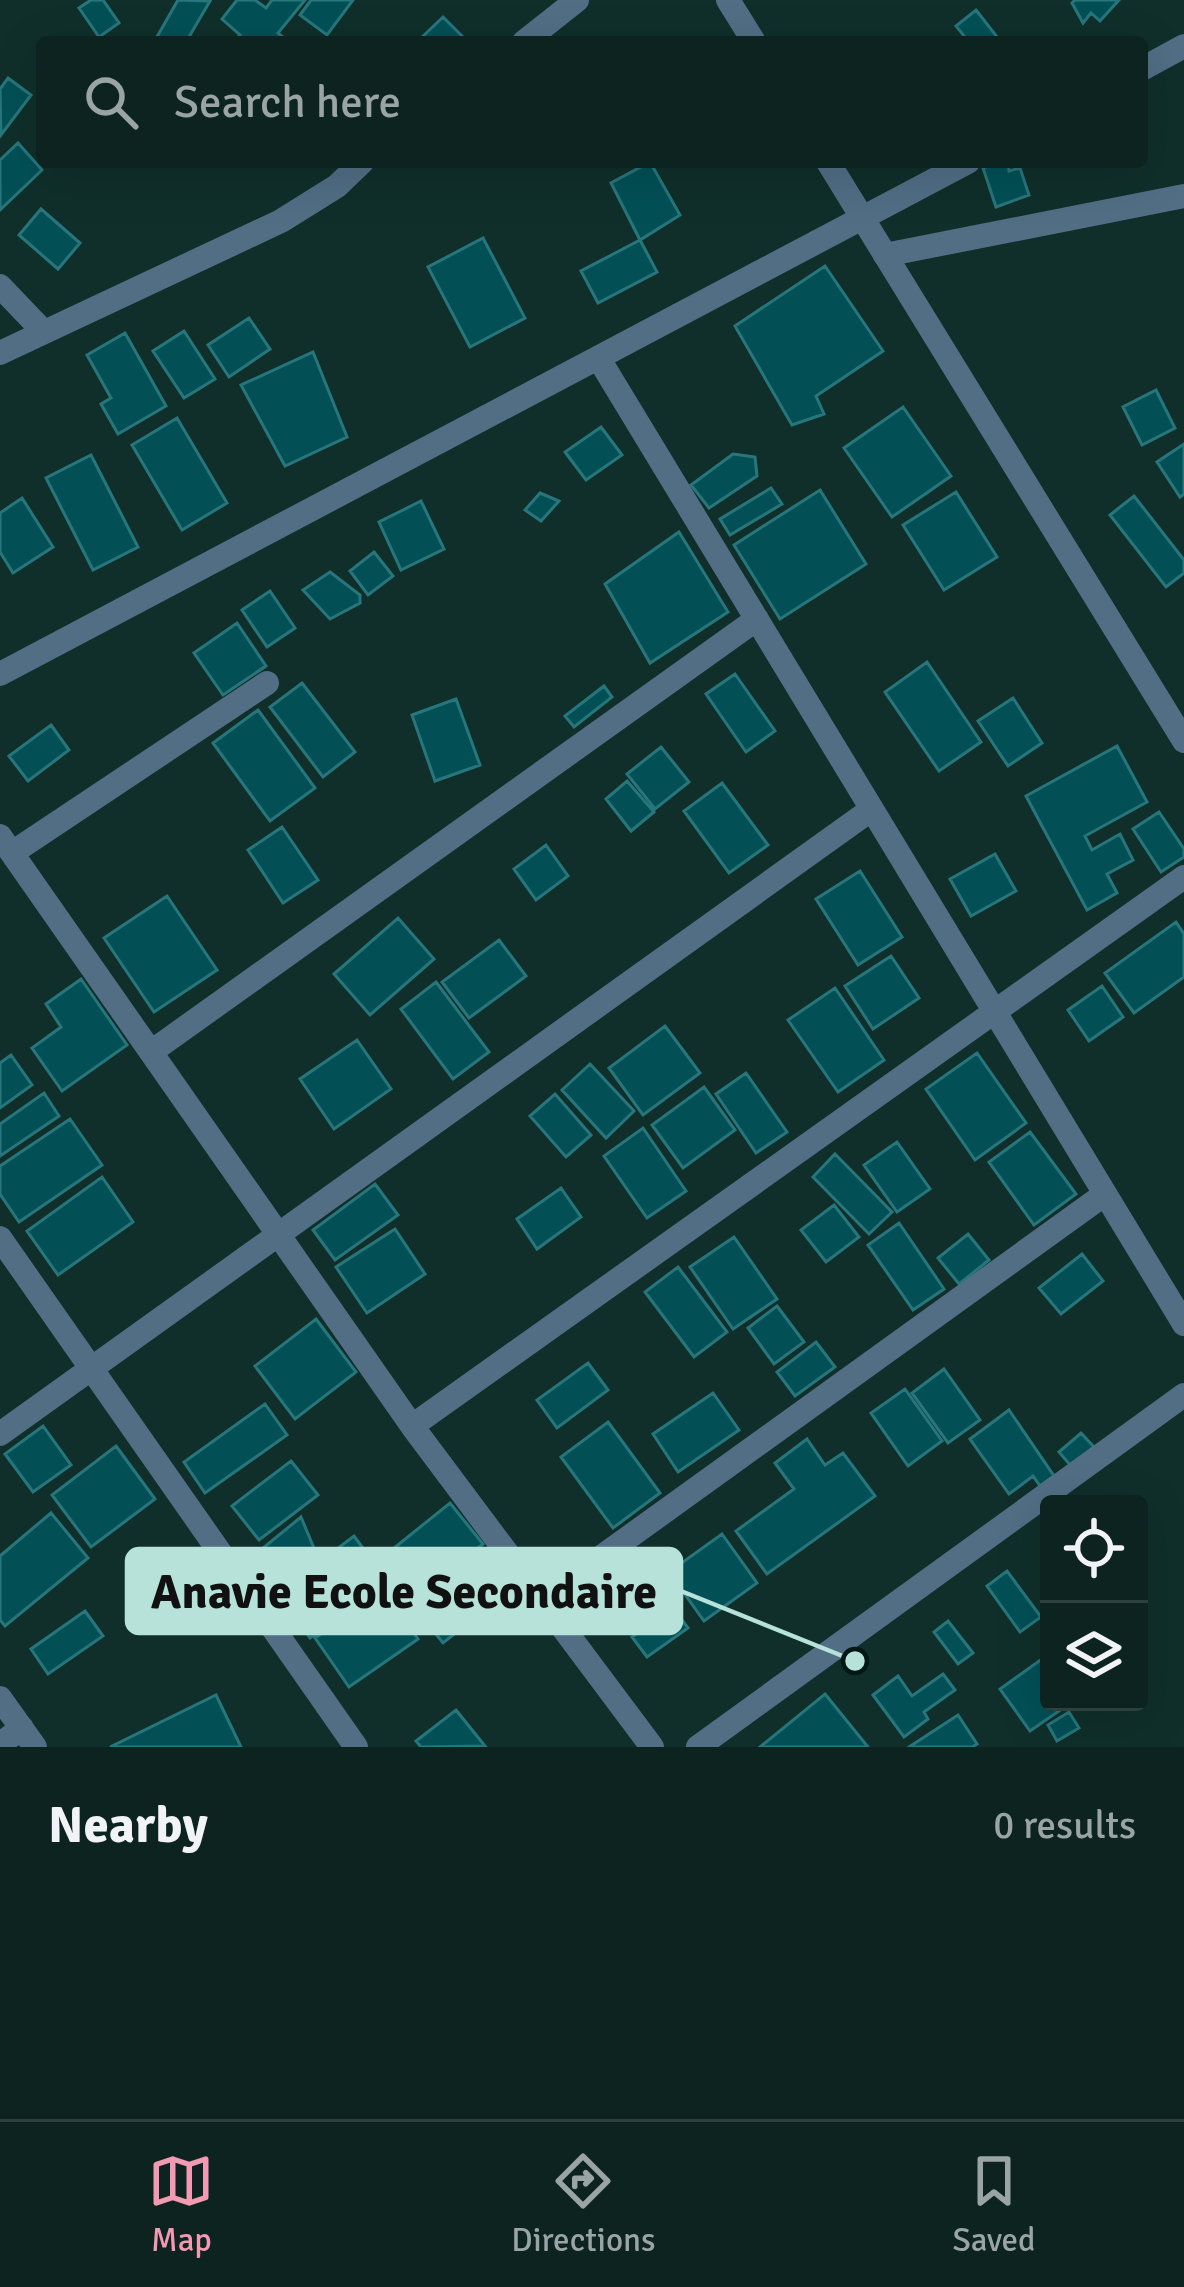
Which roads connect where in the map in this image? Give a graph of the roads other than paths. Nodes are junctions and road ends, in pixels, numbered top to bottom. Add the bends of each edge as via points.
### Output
1 (578, 0) edge
2 (728, 0) edge
3 (532, 36) edge
4 (750, 36) edge
5 (1184, 46) edge
6 (1148, 66) edge
7 (356, 168) edge
8 (832, 168) edge
9 (957, 168) edge
10 (1184, 196) edge
11 (862, 218) junction
12 (886, 255) junction
13 (0, 286) edge
14 (42, 330) junction
15 (0, 353) edge
16 (599, 358) junction
17 (757, 619) junction
18 (0, 674) edge
19 (267, 683) dead end
20 (1184, 740) edge
21 (872, 808) junction
22 (6, 845) edge
23 (1184, 877) edge
24 (994, 1011) junction
25 (151, 1052) junction
26 (1105, 1194) junction
27 (278, 1233) junction
28 (0, 1238) edge
29 (1184, 1324) edge
30 (91, 1373) junction
31 (1184, 1396) edge
32 (412, 1426) junction
33 (0, 1435) edge
34 (542, 1599) junction
35 (0, 1698) edge
36 (28, 1738) edge
37 (0, 1744) edge
38 (356, 1747) edge
39 (652, 1747) edge
40 (698, 1747) edge

1 - 3 street
2 - 4 street
5 - 6 street
7 - 14 street via 280,220
8 - 11 street
9 - 11 street
10 - 12 street
11 - 12 street
11 - 16 street
12 - 20 street
13 - 14 street
14 - 15 street
16 - 17 street
16 - 18 street
17 - 21 street
17 - 25 street
19 - 22 street
21 - 24 street
21 - 27 street
22 - 25 street
23 - 24 street
24 - 26 street
24 - 32 street
25 - 27 street
26 - 29 street
26 - 34 street
27 - 30 street
27 - 32 street
28 - 30 street
30 - 33 street
30 - 38 street
31 - 40 street
32 - 34 street
34 - 39 street
35 - 36 street
36 - 37 street

